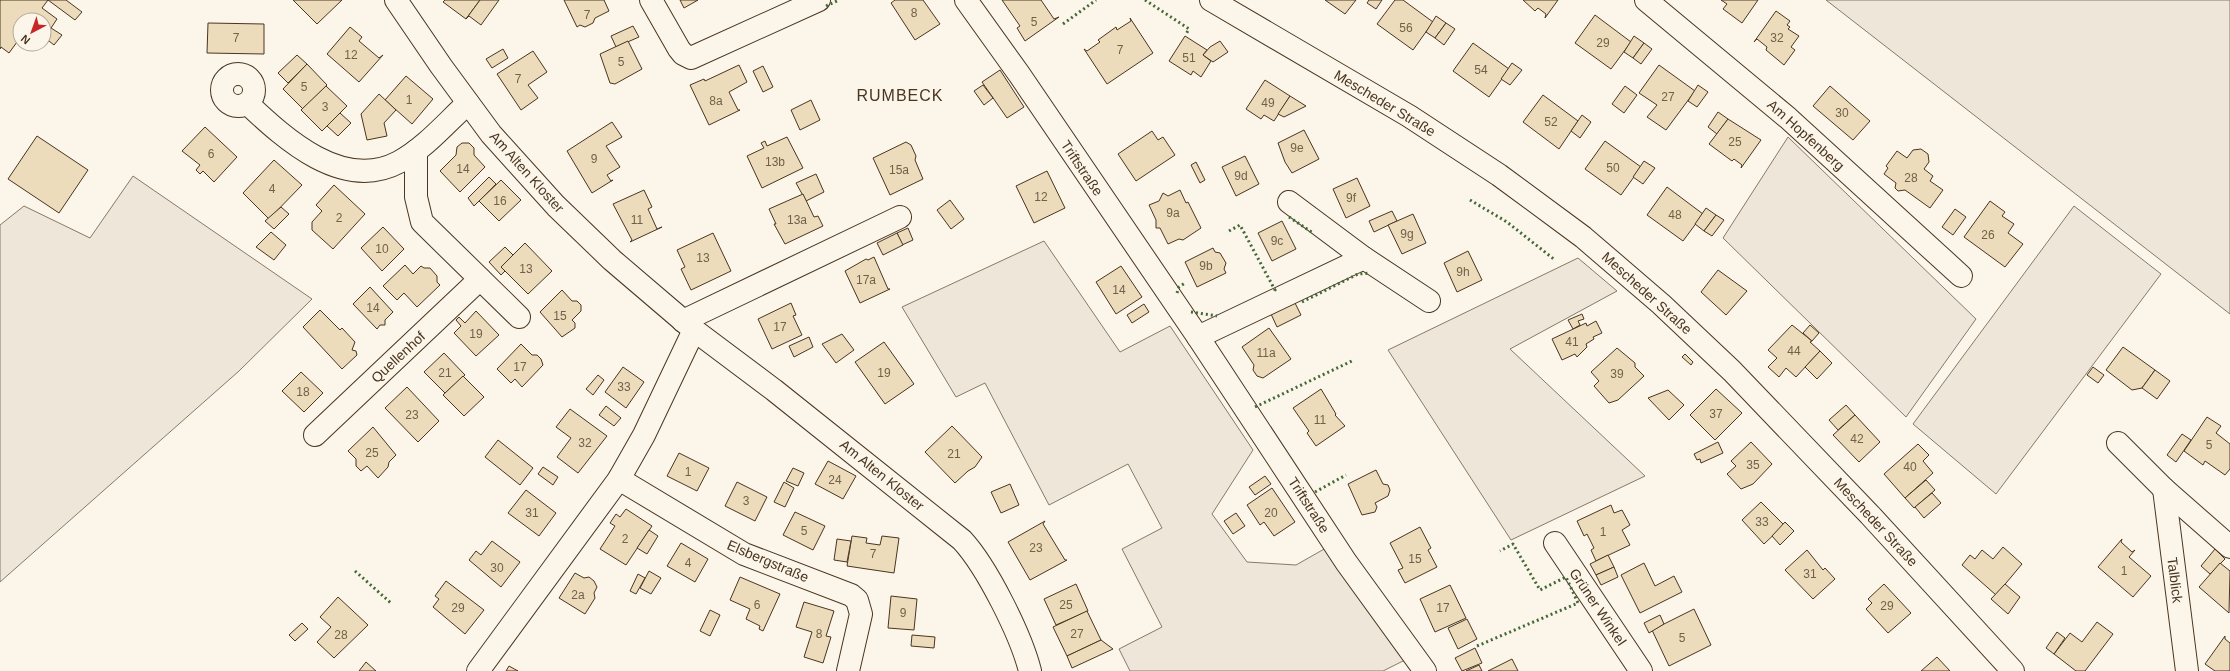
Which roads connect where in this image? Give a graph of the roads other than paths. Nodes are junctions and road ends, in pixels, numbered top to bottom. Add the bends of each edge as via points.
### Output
1 (396, 0) edge
2 (651, 0) edge
3 (819, 0) edge
4 (966, 0) edge
5 (1211, 0) edge
6 (1646, 0) edge
7 (468, 103) junction
8 (248, 104) dead end
9 (416, 151) junction
10 (1289, 202) dead end
11 (900, 217) dead end
12 (1364, 258) junction
13 (1961, 276) dead end
14 (480, 279) junction
15 (1429, 301) dead end
16 (519, 317) dead end
17 (688, 326) junction
18 (1198, 337) junction
19 (316, 435) dead end
20 (2118, 443) dead end
21 (619, 479) junction
22 (2164, 489) junction
23 (1556, 543) dead end
24 (2230, 547) edge
25 (478, 671) edge
26 (848, 671) edge
27 (1030, 671) edge
28 (1424, 671) edge
29 (1641, 671) edge
30 (2013, 671) edge
31 (2187, 671) edge

1 - 7 street, Am Alten Kloster
2 - 3 street via 679,49 691,58
4 - 18 street, Triftstraße
5 - 30 street, Mescheder Straße via 1409,116 1499,175 1583,237 1661,304 1732,371 1870,515
6 - 13 street, Am Hopfenberg via 1788,118
7 - 9 street
7 - 17 street, Am Alten Kloster via 556,206 612,260
8 - 9 street via 310,154 344,168 362,170 388,167
9 - 14 street via 416,197 422,222
10 - 12 street
11 - 17 street
12 - 15 street
12 - 18 street
14 - 16 street
14 - 19 street, Quellenhof
17 - 21 street via 644,434
17 - 27 street, Am Alten Kloster via 774,390 962,540 977,557 1014,628
18 - 28 street, Triftstraße via 1346,562
20 - 22 street
21 - 25 street
21 - 26 street, Elsbergstraße via 744,554 851,595 857,600 861,614
22 - 24 street
22 - 31 street, Talblick
23 - 29 street, Grüner Winkel

